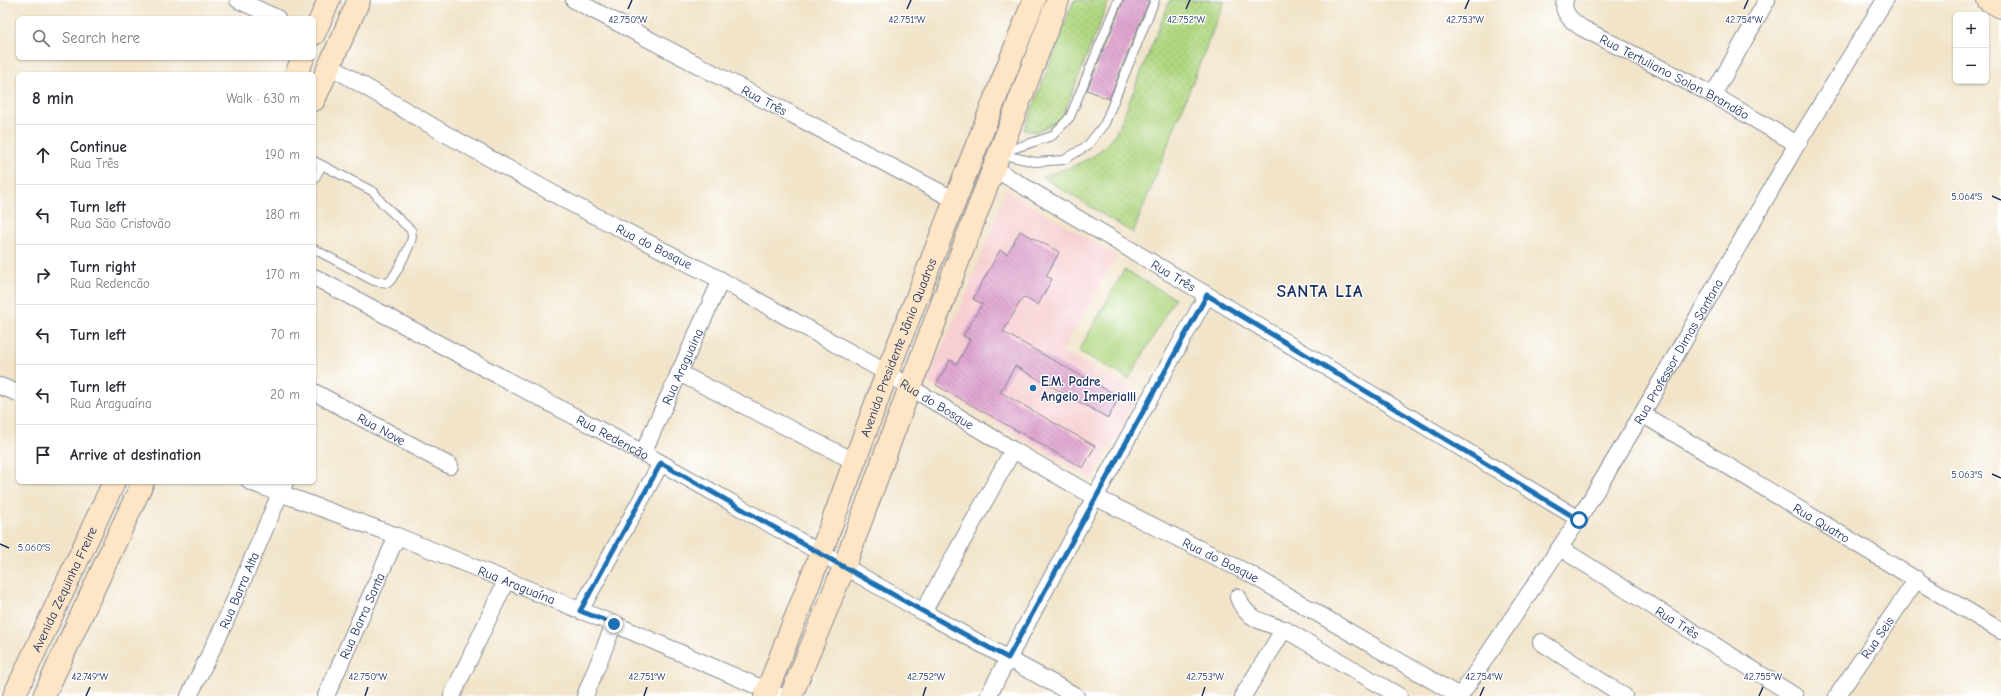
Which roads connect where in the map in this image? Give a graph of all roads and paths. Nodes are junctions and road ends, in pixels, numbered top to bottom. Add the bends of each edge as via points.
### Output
1 (238, 0) edge
2 (329, 0) edge
3 (359, 0) edge
4 (574, 0) edge
5 (1034, 0) edge
6 (1058, 0) edge
7 (1118, 0) edge
8 (1155, 0) edge
9 (1565, 0) edge
10 (1766, 0) edge
11 (1885, 0) edge
12 (1988, 0) edge
13 (2001, 7) edge
14 (273, 16) edge
15 (316, 29) edge
16 (302, 60) edge
17 (330, 66) junction
18 (297, 72) edge
19 (1713, 95) junction
20 (316, 96) edge
21 (981, 134) junction
22 (1797, 144) junction
23 (996, 161) junction
24 (316, 162) edge
25 (322, 165) junction
26 (316, 176) edge
27 (955, 200) junction
28 (316, 250) edge
29 (316, 278) edge
30 (721, 280) junction
31 (1207, 295) junction
32 (679, 373) junction
33 (888, 373) junction
34 (0, 386) edge
35 (910, 386) junction
36 (16, 392) edge
37 (316, 398) edge
38 (1642, 414) junction
39 (1013, 450) junction
40 (643, 453) junction
41 (854, 461) junction
42 (661, 463) junction
43 (450, 466) dead end
44 (113, 484) edge
45 (142, 484) edge
46 (261, 484) edge
47 (283, 488) edge
48 (1095, 497) junction
49 (1579, 520) junction
50 (397, 536) junction
51 (1560, 548) junction
52 (821, 553) junction
53 (844, 567) junction
54 (1917, 580) junction
55 (506, 581) junction
56 (1238, 597) dead end
57 (580, 611) junction
58 (923, 612) junction
59 (614, 624) junction
60 (1284, 629) junction
61 (2001, 631) edge
62 (41, 639) junction
63 (1541, 642) dead end
64 (66, 646) junction
65 (1008, 658) junction
66 (771, 694) edge
67 (14, 696) edge
68 (44, 696) edge
69 (189, 696) edge
70 (326, 696) edge
71 (452, 696) edge
72 (585, 696) edge
73 (791, 696) edge
74 (988, 696) edge
75 (1076, 696) edge
76 (1243, 696) edge
77 (1399, 696) edge
78 (1459, 696) edge
79 (1624, 696) edge
80 (1795, 696) edge
81 (1837, 696) edge

1 - 14 street
2 - 15 street
3 - 17 street
4 - 27 street, Rua Três
5 - 21 street, Avenida Presidente Jânio Quadros
6 - 23 street, Avenida Presidente Jânio Quadros
7 - 23 lane via 1070,117 1052,136
8 - 23 lane via 1105,123 1088,145 1064,160
9 - 19 street, Rua Tertuliano Solon Brandão via 1565,11 1582,28
10 - 19 street
11 - 22 street, Rua Professor Dimas Santana
12 - 13 street
16 - 18 street
17 - 20 street
17 - 30 street, Rua do Bosque via 444,134 574,205
19 - 22 street, Rua Tertuliano Solon Brandão
21 - 23 street
21 - 27 street, Avenida Presidente Jânio Quadros
22 - 38 street, Rua Professor Dimas Santana
23 - 31 street, Rua Três
23 - 35 street, Avenida Presidente Jânio Quadros
24 - 25 lane
25 - 26 lane
25 - 28 lane via 374,192 411,230 412,236 388,283 374,281
27 - 33 street, Avenida Presidente Jânio Quadros
29 - 40 street, Rua Redencão
30 - 32 street, Rua Araguaina
30 - 33 street, Rua do Bosque
31 - 48 street
31 - 49 street, Rua Três
32 - 40 street, Rua Araguaina
32 - 41 street
33 - 35 street, Rua do Bosque
33 - 41 street, Avenida Presidente Jânio Quadros
34 - 36 street
35 - 39 street, Rua do Bosque
35 - 53 street, Avenida Presidente Jânio Quadros
37 - 43 street, Rua Nove
38 - 49 street, Rua Professor Dimas Santana
38 - 54 street, Rua Quatro
39 - 48 street, Rua do Bosque
39 - 58 street
40 - 42 street, Rua Redencão
41 - 52 street, Avenida Presidente Jânio Quadros
42 - 52 street, Rua Redencão
42 - 57 street
44 - 62 street, Avenida Zequinha Freire
45 - 64 street, Avenida Zequinha Freire
46 - 47 street, Rua Araguaína
47 - 50 street, Rua Araguaína
47 - 69 street, Rua Barra Alta via 223,627
48 - 65 street
48 - 78 street, Rua do Bosque via 1250,574
49 - 51 street, Rua Professor Dimas Santana
50 - 55 street, Rua Araguaína
50 - 70 street, Rua Barra Santa
51 - 78 street, Rua Professor Dimas Santana
51 - 80 street, Rua Três
52 - 53 street, Rua Redencão
52 - 66 street, Avenida Presidente Jânio Quadros
53 - 58 street, Rua Redencão
53 - 73 street, Avenida Presidente Jânio Quadros
54 - 61 street, Rua Quatro
54 - 81 street, Rua Seis
55 - 57 street, Rua Araguaína
55 - 71 street
56 - 60 street via 1245,611 1251,616
57 - 59 street, Rua Araguaína
58 - 65 street, Rua Redencão
59 - 66 street, Rua Araguaína
59 - 72 street
60 - 76 street
60 - 77 street
62 - 64 street via 51,639
62 - 67 street, Avenida Zequinha Freire
63 - 79 street
64 - 68 street, Avenida Zequinha Freire
65 - 74 street
65 - 75 street, Rua Redencão

